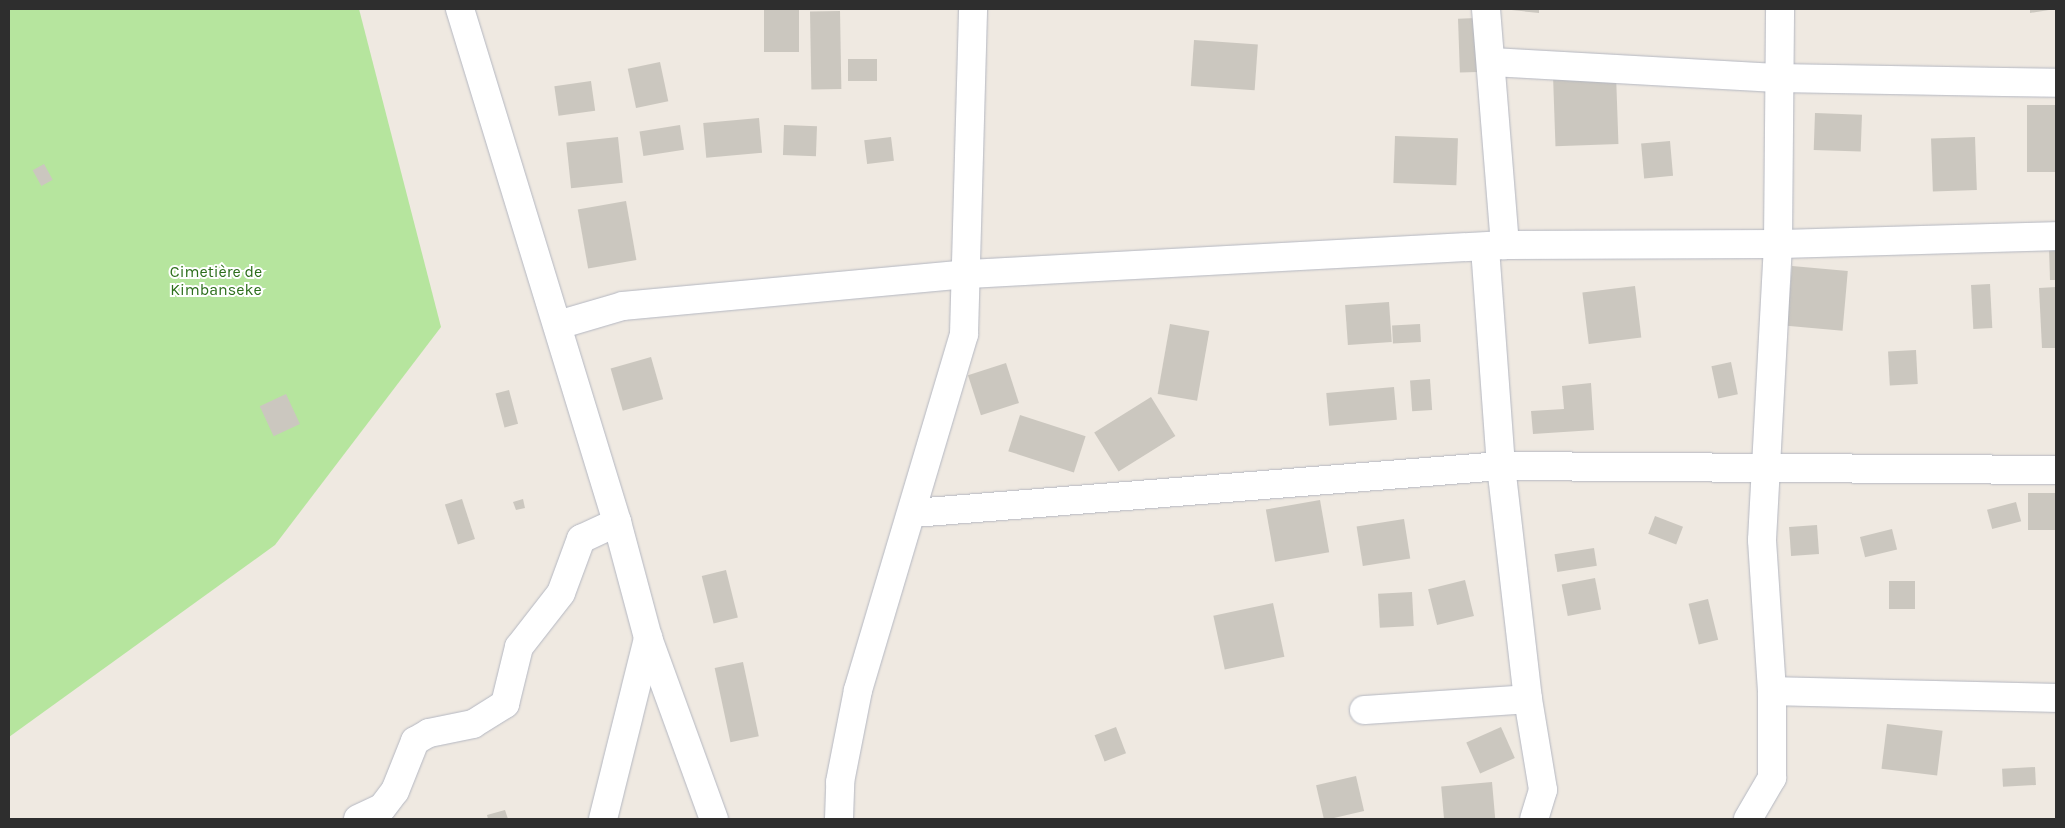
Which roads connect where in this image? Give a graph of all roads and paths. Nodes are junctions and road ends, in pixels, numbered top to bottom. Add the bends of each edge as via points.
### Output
1 (460, 9) edge
2 (973, 9) edge
3 (1486, 9) edge
4 (1780, 9) edge
5 (1492, 62) junction
6 (1777, 78) junction
7 (2056, 83) edge
8 (2056, 236) edge
9 (1778, 244) junction
10 (1495, 247) junction
11 (969, 274) junction
12 (558, 324) junction
13 (1501, 466) junction
14 (1763, 469) junction
15 (2056, 470) edge
16 (914, 513) junction
17 (617, 522) junction
18 (648, 638) junction
19 (1772, 691) junction
20 (2056, 698) edge
21 (1528, 699) junction
22 (1364, 710) dead end
23 (358, 819) edge
24 (603, 819) edge
25 (714, 819) edge
26 (839, 819) edge
27 (1534, 819) edge
28 (1748, 819) edge

1 - 12 street
2 - 11 street
3 - 5 street
4 - 6 street
5 - 6 street
5 - 10 street
6 - 7 street
6 - 9 street
8 - 9 street
9 - 10 street
9 - 14 street
10 - 11 street
10 - 13 street
11 - 12 street via 623,306
11 - 16 street via 964,334
12 - 17 street
13 - 14 street
13 - 16 street
13 - 21 street
14 - 15 street
14 - 19 street via 1762,540
16 - 26 street via 858,690 840,782
17 - 18 street
17 - 23 street via 581,539 561,593 519,647 505,704 473,724 429,733 415,741 395,791 382,808
18 - 24 street
18 - 25 street
19 - 20 street
19 - 28 street via 1772,778
21 - 22 street
21 - 27 street via 1543,790

